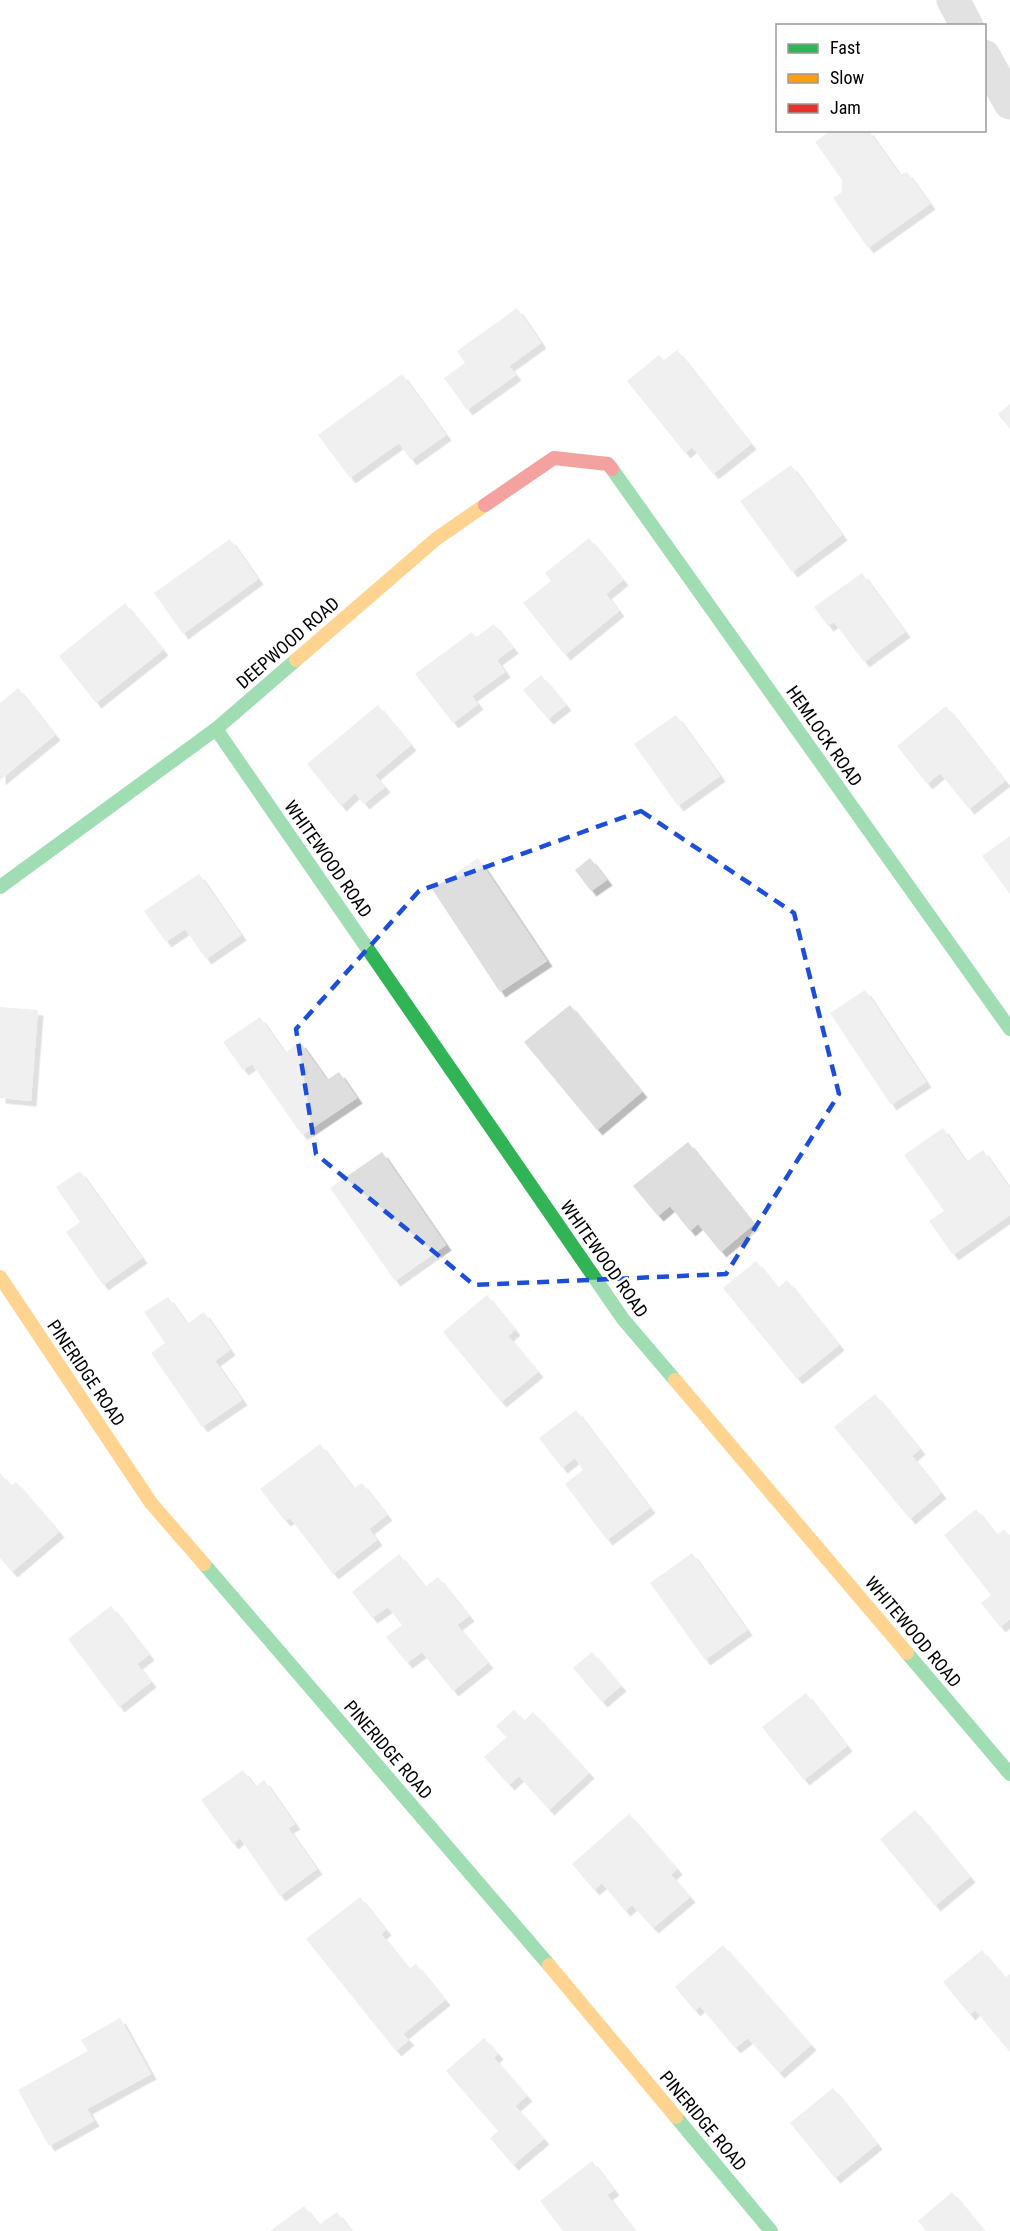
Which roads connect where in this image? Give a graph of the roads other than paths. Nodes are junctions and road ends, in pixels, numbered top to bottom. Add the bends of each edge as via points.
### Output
1 (953, 0) edge
2 (967, 24) edge
3 (986, 60) edge
4 (1010, 103) edge
5 (608, 464) joint
6 (216, 729) junction
7 (0, 887) edge
8 (1010, 1029) edge
9 (0, 1277) edge
10 (1010, 1774) edge
11 (771, 2231) edge

1 - 2 street
3 - 4 street
5 - 6 street, DEEPWOOD ROAD via 554,458 436,539
5 - 8 street, HEMLOCK ROAD
6 - 7 street, DEEPWOOD ROAD
6 - 10 street, WHITEWOOD ROAD via 623,1319
9 - 11 street, PINERIDGE ROAD via 151,1503

